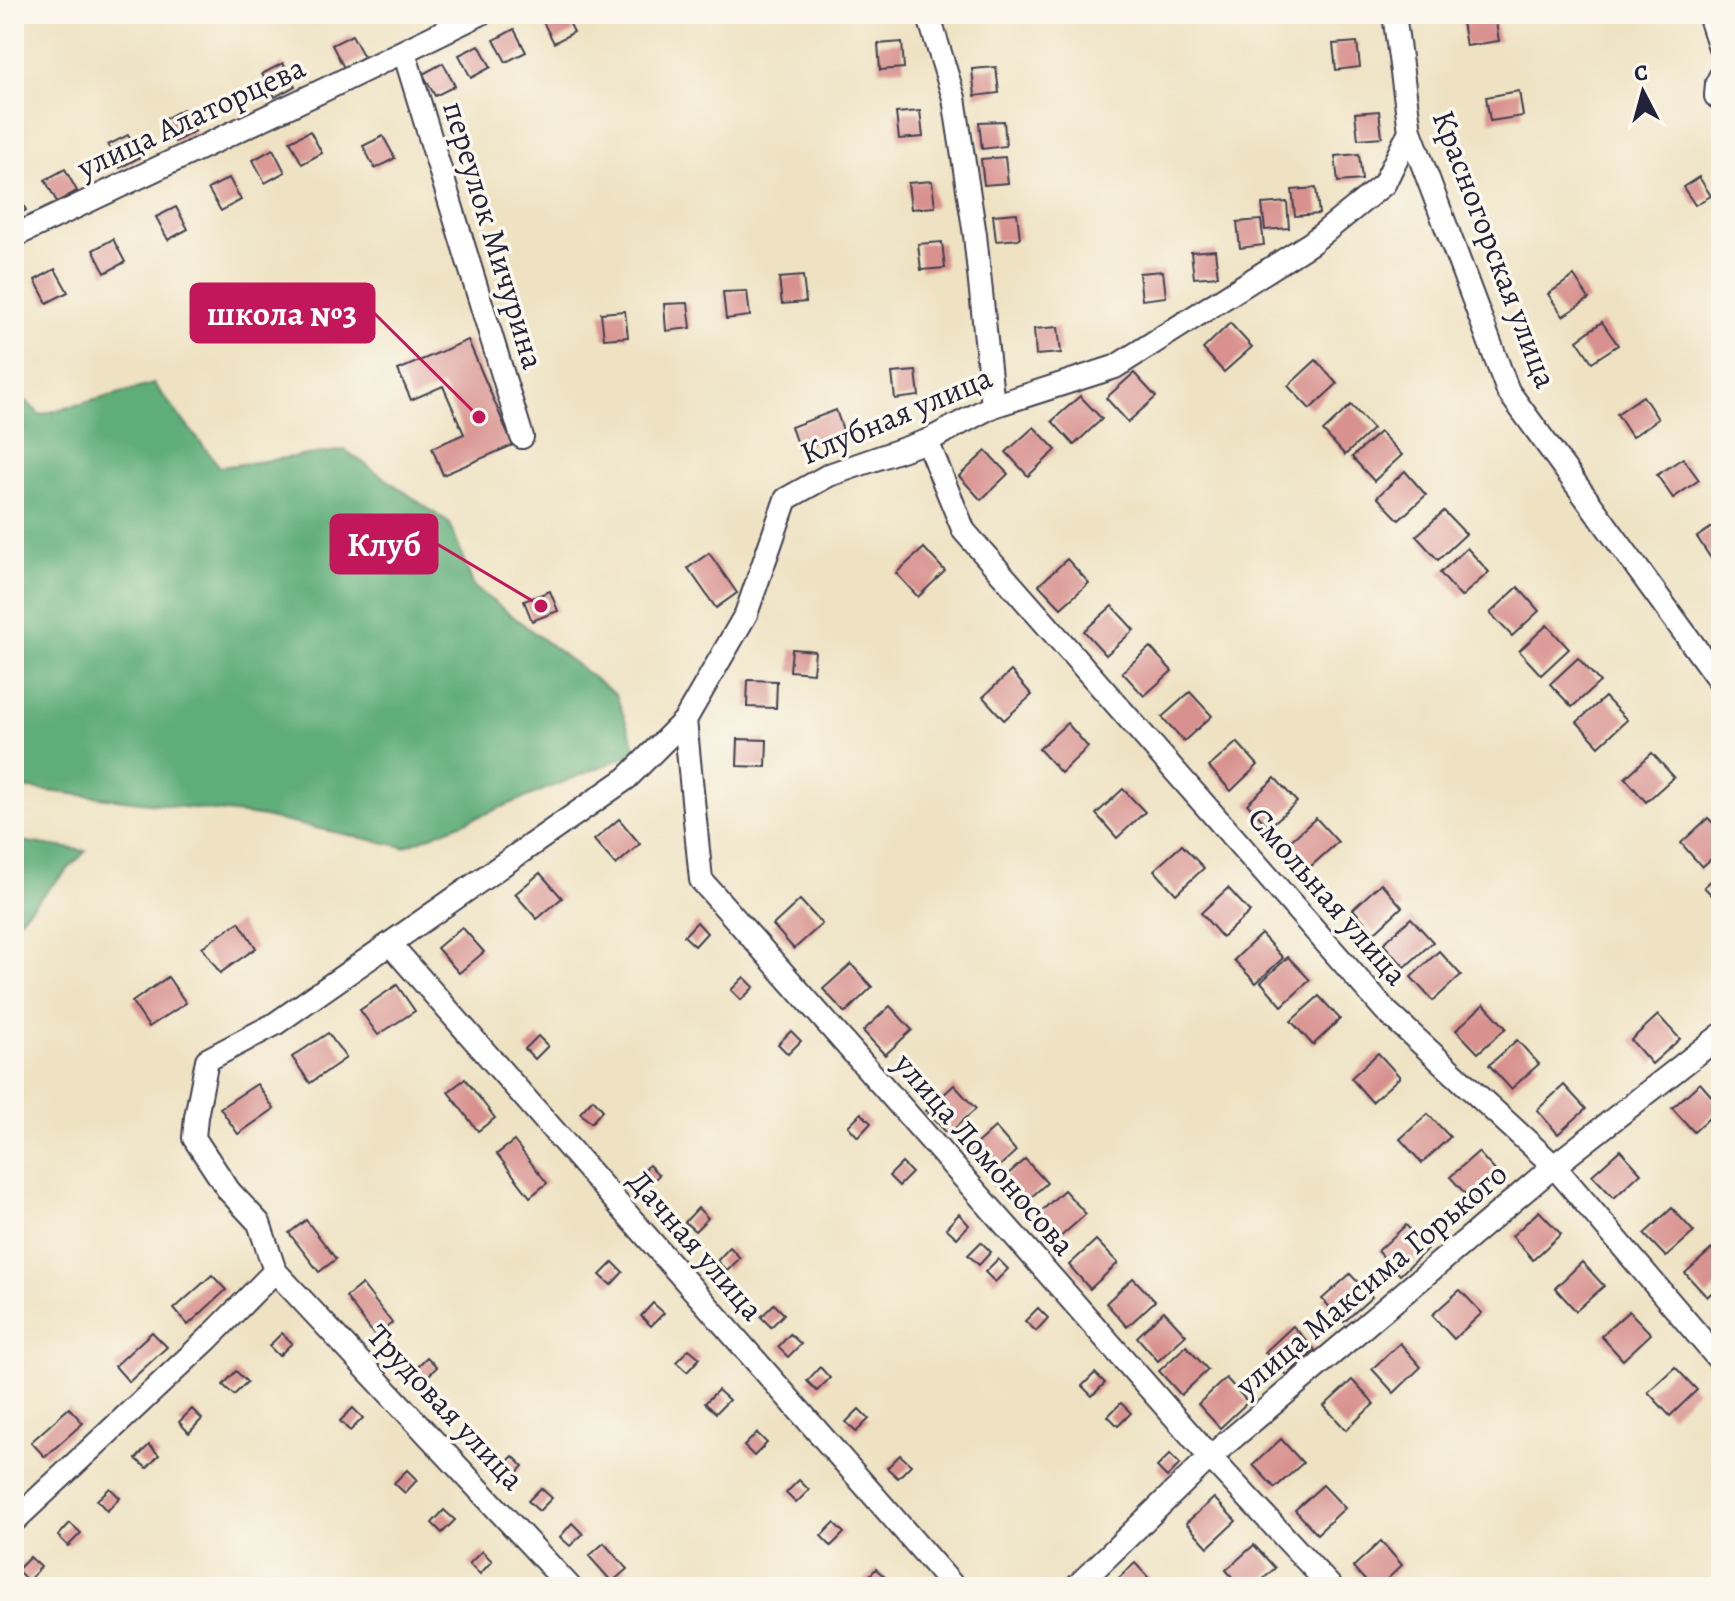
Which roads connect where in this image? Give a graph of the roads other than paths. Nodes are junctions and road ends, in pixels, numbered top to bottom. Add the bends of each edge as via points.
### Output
1 (480, 14) edge
2 (928, 14) edge
3 (1394, 14) edge
4 (1709, 14) edge
5 (1721, 51) edge
6 (404, 52) junction
7 (1721, 75) edge
8 (1721, 100) edge
9 (1410, 131) junction
10 (14, 236) edge
11 (993, 406) junction
12 (522, 437) dead end
13 (927, 441) junction
14 (1721, 683) edge
15 (685, 720) junction
16 (391, 945) junction
17 (1721, 1035) edge
18 (1554, 1166) junction
19 (275, 1271) junction
20 (1721, 1362) edge
21 (1210, 1457) junction
22 (14, 1521) edge
23 (570, 1587) edge
24 (954, 1587) edge
25 (1076, 1587) edge
26 (1331, 1587) edge

1 - 6 street, улица Алаторцева
2 - 11 street via 954,98
3 - 9 street, Красногорская улица
4 - 5 street
6 - 10 street, улица Алаторцева
6 - 12 street, переулок Мичурина
7 - 8 street via 1716,96
9 - 11 street, Клубная улица via 1384,184 1311,243 1115,367
9 - 14 street, Красногорская улица via 1508,391
11 - 13 street, Клубная улица
13 - 15 street, Клубная улица via 829,475 786,499 746,614
13 - 18 street, Смольная улица via 964,531 1385,1010
15 - 16 street, Клубная улица via 627,778
15 - 21 street, улица Ломоносова via 701,880
16 - 19 street, Трудовая улица via 275,1024 207,1060 194,1138 229,1191 259,1223
16 - 24 street, Дачная улица
17 - 18 street, улица Максима Горького
18 - 20 street, Смольная улица
18 - 21 street, улица Максима Горького
19 - 22 street
19 - 23 street, Трудовая улица
21 - 25 street, улица Максима Горького
21 - 26 street, улица Ломоносова

